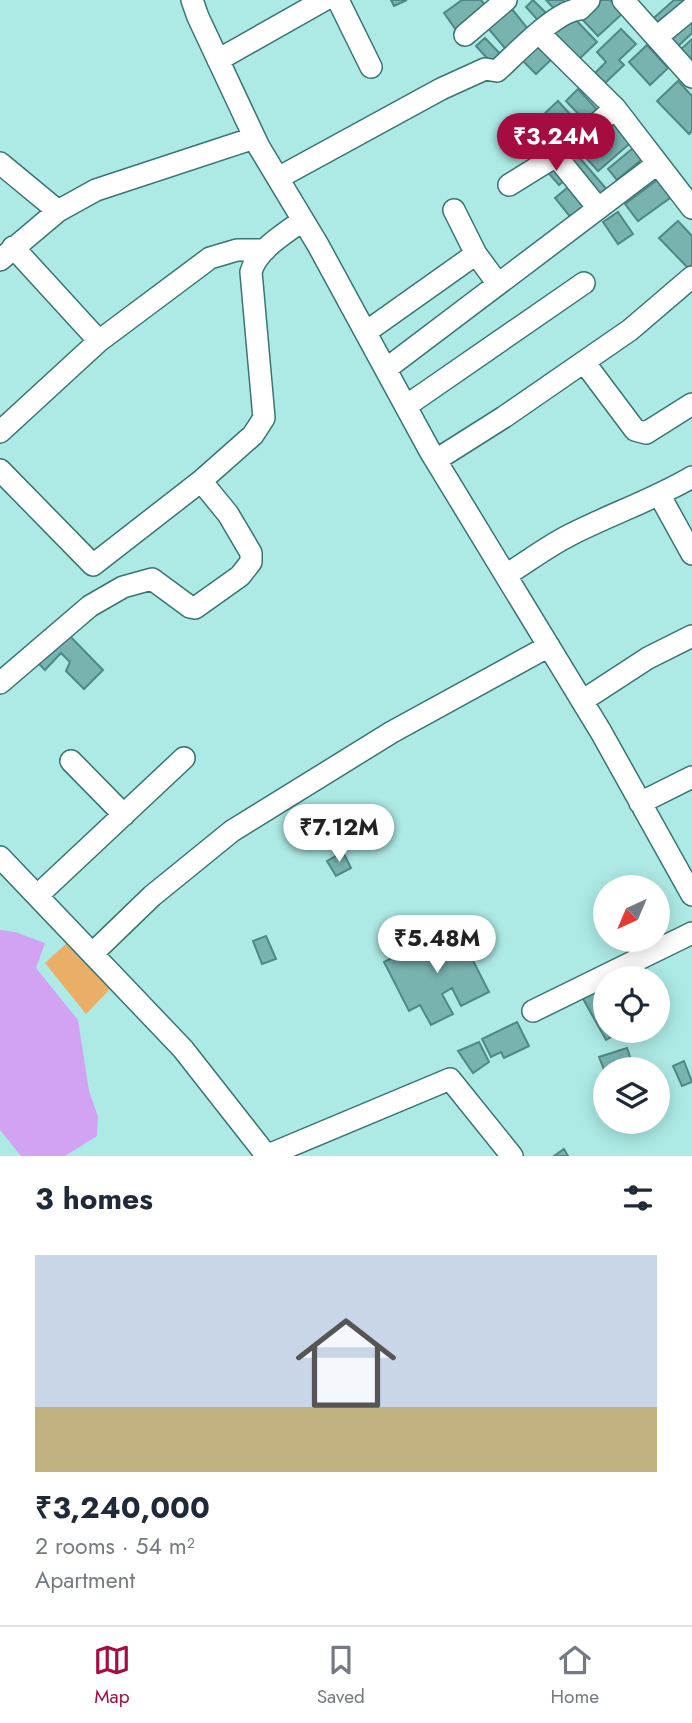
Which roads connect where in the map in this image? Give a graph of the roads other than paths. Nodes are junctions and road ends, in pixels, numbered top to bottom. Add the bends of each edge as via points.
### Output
1 (192, 0) edge
2 (324, 0) edge
3 (338, 0) edge
4 (589, 0) edge
5 (623, 0) edge
6 (498, 2) edge
7 (692, 8) edge
8 (539, 33) junction
9 (465, 35) dead end
10 (657, 37) junction
11 (218, 60) junction
12 (370, 66) dead end
13 (692, 77) edge
14 (615, 108) junction
15 (254, 138) junction
16 (556, 156) junction
17 (0, 163) edge
18 (657, 164) junction
19 (278, 178) junction
20 (509, 185) dead end
21 (598, 208) junction
22 (692, 208) edge
23 (454, 210) dead end
24 (58, 211) junction
25 (303, 220) junction
26 (265, 250) junction
27 (7, 253) edge
28 (476, 254) junction
29 (692, 277) edge
30 (499, 284) junction
31 (584, 284) dead end
32 (366, 332) junction
33 (99, 341) junction
34 (584, 362) junction
35 (386, 369) junction
36 (692, 404) edge
37 (406, 406) junction
38 (0, 432) edge
39 (436, 460) junction
40 (0, 470) edge
41 (692, 477) edge
42 (201, 481) junction
43 (660, 496) junction
44 (692, 554) edge
45 (506, 575) junction
46 (692, 636) edge
47 (549, 646) junction
48 (0, 683) edge
49 (582, 701) junction
50 (184, 758) dead end
51 (71, 761) dead end
52 (692, 777) edge
53 (640, 803) junction
54 (124, 815) junction
55 (0, 857) edge
56 (38, 895) junction
57 (692, 895) edge
58 (692, 933) edge
59 (93, 953) junction
60 (533, 1011) dead end
61 (313, 1147) edge
62 (267, 1156) edge
63 (512, 1156) edge

1 - 11 street
2 - 11 street
3 - 12 street
4 - 8 street
5 - 10 street
6 - 9 street
7 - 10 street
8 - 14 street
8 - 19 street via 496,71 485,69 441,89
10 - 13 street
11 - 15 street
14 - 16 street
14 - 18 street
15 - 19 street
15 - 24 street via 96,190
16 - 20 street
16 - 21 street
17 - 24 street
18 - 21 street
18 - 22 street
19 - 25 street
21 - 30 street
23 - 28 street
24 - 27 street
25 - 26 street
25 - 32 street
26 - 33 street via 237,250 210,258
26 - 42 street via 253,262 251,272 264,418 253,435
27 - 33 street
28 - 30 street
28 - 32 street
29 - 34 street
30 - 35 street
31 - 37 street
32 - 35 street
33 - 38 street
34 - 36 street via 640,433
34 - 39 street
35 - 37 street
37 - 39 street
39 - 45 street
40 - 42 street via 93,565
41 - 43 street
42 - 48 street via 251,553 251,562 240,576 195,608 152,579 123,587 90,606
43 - 44 street
43 - 45 street via 566,537
45 - 47 street
46 - 49 street
47 - 49 street
47 - 59 street via 392,733 232,831 152,896
49 - 53 street
50 - 54 street
51 - 54 street
52 - 53 street
53 - 57 street
54 - 56 street
55 - 56 street
56 - 59 street
58 - 60 street
59 - 62 street via 183,1049
61 - 62 street
61 - 63 street via 450,1079

